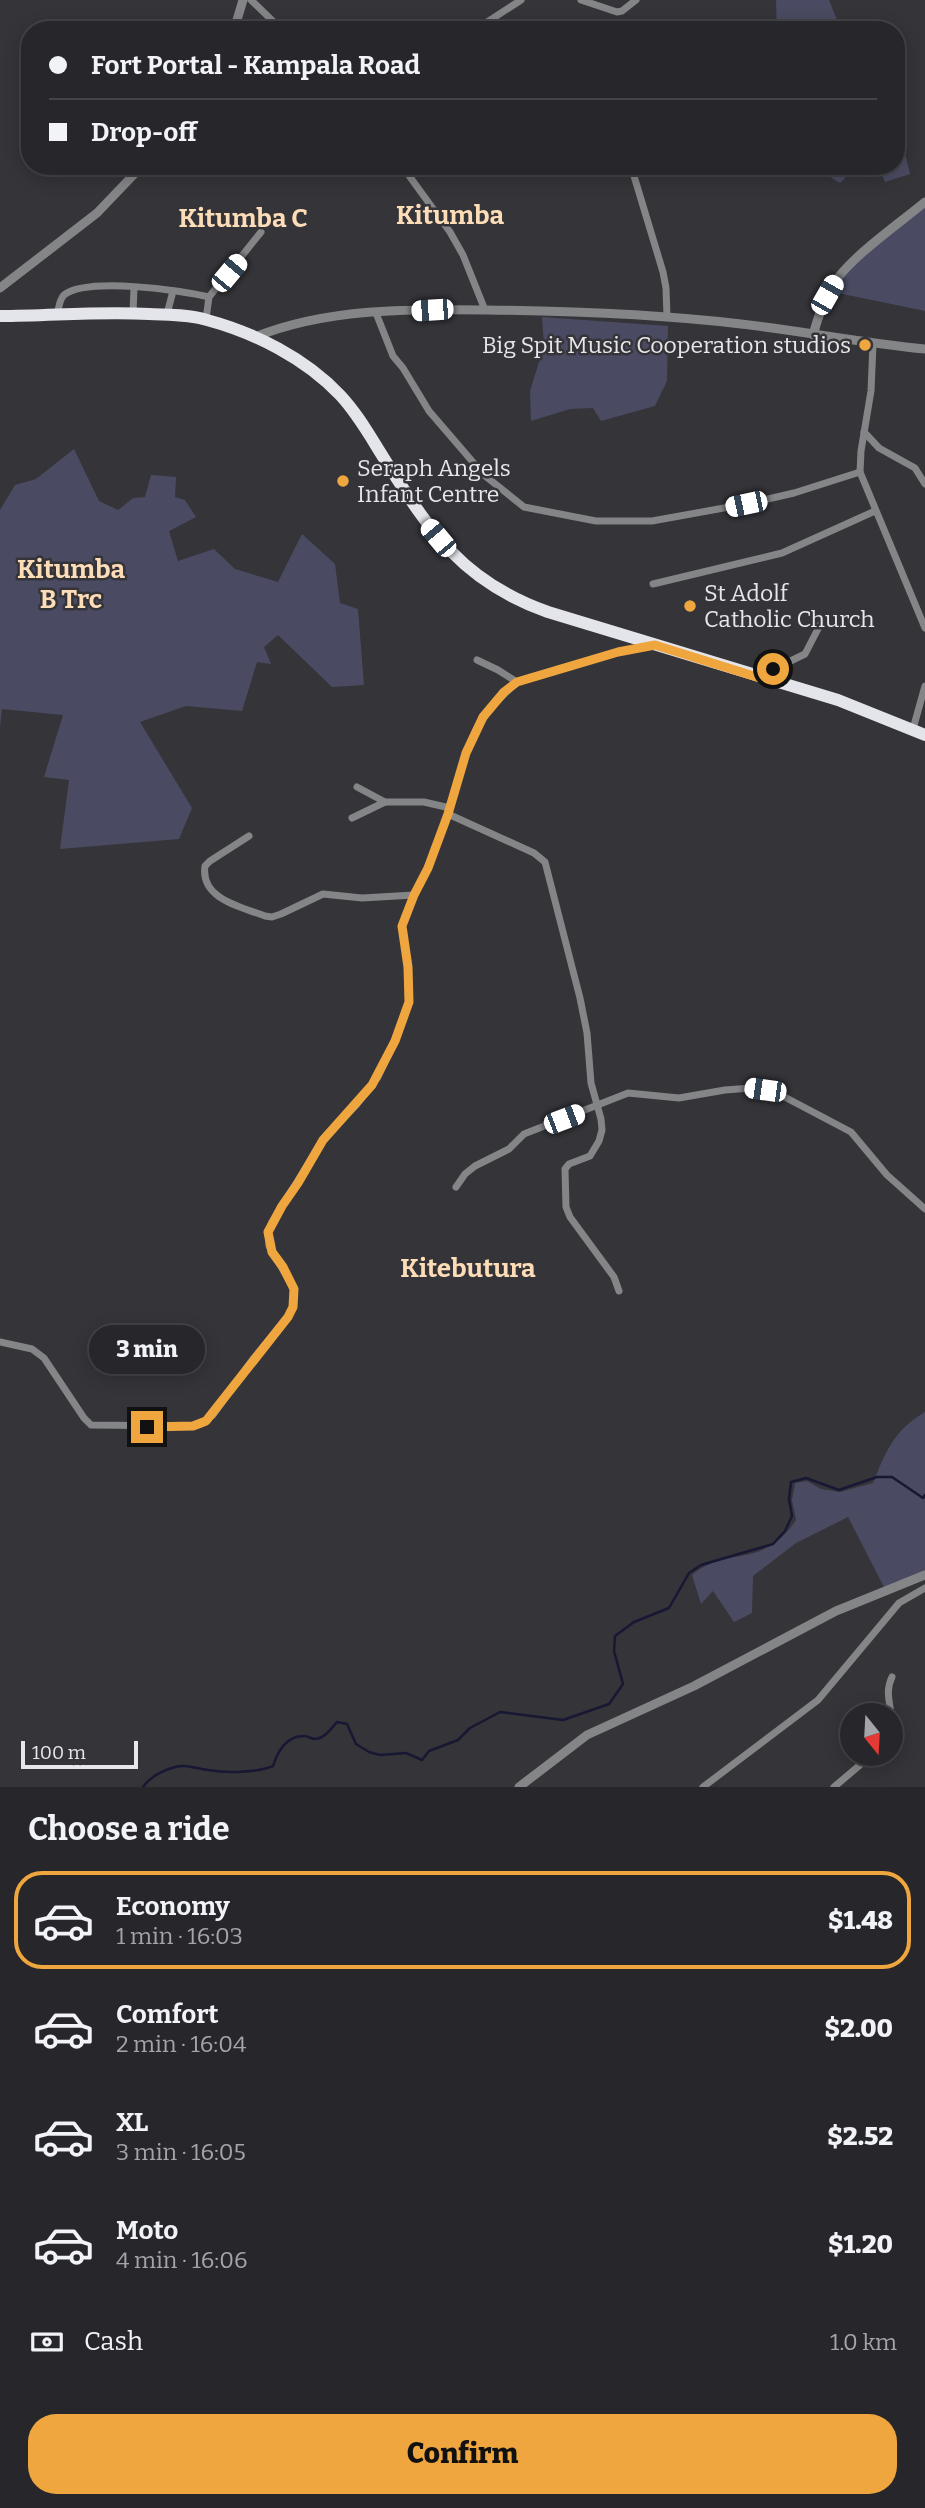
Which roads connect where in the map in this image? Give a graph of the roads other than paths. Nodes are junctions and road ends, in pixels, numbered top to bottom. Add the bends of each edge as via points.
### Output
1 (243, 0) edge
2 (251, 0) edge
3 (521, 0) edge
4 (581, 0) edge
5 (636, 0) edge
6 (237, 21) edge
7 (273, 21) edge
8 (489, 21) edge
9 (133, 175) edge
10 (409, 175) edge
11 (634, 175) edge
12 (925, 202) edge
13 (261, 232) dead end
14 (0, 288) edge
15 (134, 288) junction
16 (173, 291) junction
17 (209, 297) junction
18 (485, 310) junction
19 (133, 313) junction
20 (376, 313) junction
21 (167, 314) junction
22 (57, 315) junction
23 (0, 316) edge
24 (667, 317) junction
25 (206, 319) junction
26 (813, 335) junction
27 (255, 337) junction
28 (873, 344) junction
29 (925, 349) edge
30 (864, 432) junction
31 (860, 472) junction
32 (925, 484) edge
33 (875, 511) junction
34 (653, 584) dead end
35 (820, 625) dead end
36 (925, 628) edge
37 (655, 645) junction
38 (477, 660) dead end
39 (766, 679) junction
40 (517, 682) junction
41 (925, 686) edge
42 (913, 729) junction
43 (925, 734) edge
44 (357, 787) dead end
45 (385, 802) junction
46 (449, 811) junction
47 (352, 818) dead end
48 (249, 836) dead end
49 (414, 895) junction
50 (599, 1104) junction
51 (456, 1186) dead end
52 (925, 1209) edge
53 (619, 1292) dead end
54 (0, 1342) edge
55 (925, 1575) edge
56 (925, 1588) edge
57 (892, 1677) dead end
58 (890, 1703) edge
59 (859, 1766) edge
60 (519, 1787) edge
61 (704, 1787) edge
62 (834, 1787) edge

1 - 6 street
2 - 7 street
3 - 8 street
4 - 5 street via 617,12
9 - 14 street via 97,213
10 - 18 street via 450,232
11 - 24 street via 663,272
12 - 26 street via 834,282
13 - 17 street
15 - 16 street
15 - 19 street
15 - 22 street via 103,285 69,292 61,298
16 - 17 street
16 - 21 street
17 - 25 street
18 - 20 street
18 - 24 street
19 - 21 highway
19 - 22 highway
20 - 27 street via 317,318
20 - 31 street via 393,356 429,411 484,475 524,507 596,521 652,520 794,493
21 - 25 highway
22 - 23 highway
24 - 26 street
25 - 27 highway
26 - 28 street
27 - 37 highway via 293,357 339,394 426,523 450,552 480,577 530,606
28 - 29 street
28 - 30 street
30 - 31 street
30 - 32 street via 879,449 915,468
31 - 33 street
33 - 34 street via 782,552
33 - 36 street
35 - 39 street via 805,654 772,670
37 - 39 highway
37 - 40 street
38 - 40 street
39 - 42 highway
40 - 46 street via 490,708 476,730
41 - 42 street
42 - 43 highway
44 - 45 street
45 - 46 street via 424,802
45 - 47 street
46 - 49 street
46 - 50 street via 545,862 580,998 591,1083
48 - 49 street via 205,866 204,876 218,897 265,916 281,914 323,894 362,898
49 - 54 street via 402,926 409,976 406,1013 378,1077 323,1140 268,1232 269,1246 294,1289 293,1307 213,1415 193,1426 92,1425 44,1358 32,1349
50 - 51 street via 524,1135 509,1149 475,1166
50 - 52 street via 628,1093 679,1098 751,1088 778,1093 851,1132 887,1175
50 - 53 street via 599,1141 590,1156 565,1169 566,1207 614,1277
55 - 60 street via 836,1611 694,1686 587,1734
56 - 61 street via 899,1603 818,1700
57 - 58 street via 887,1688
59 - 62 street

